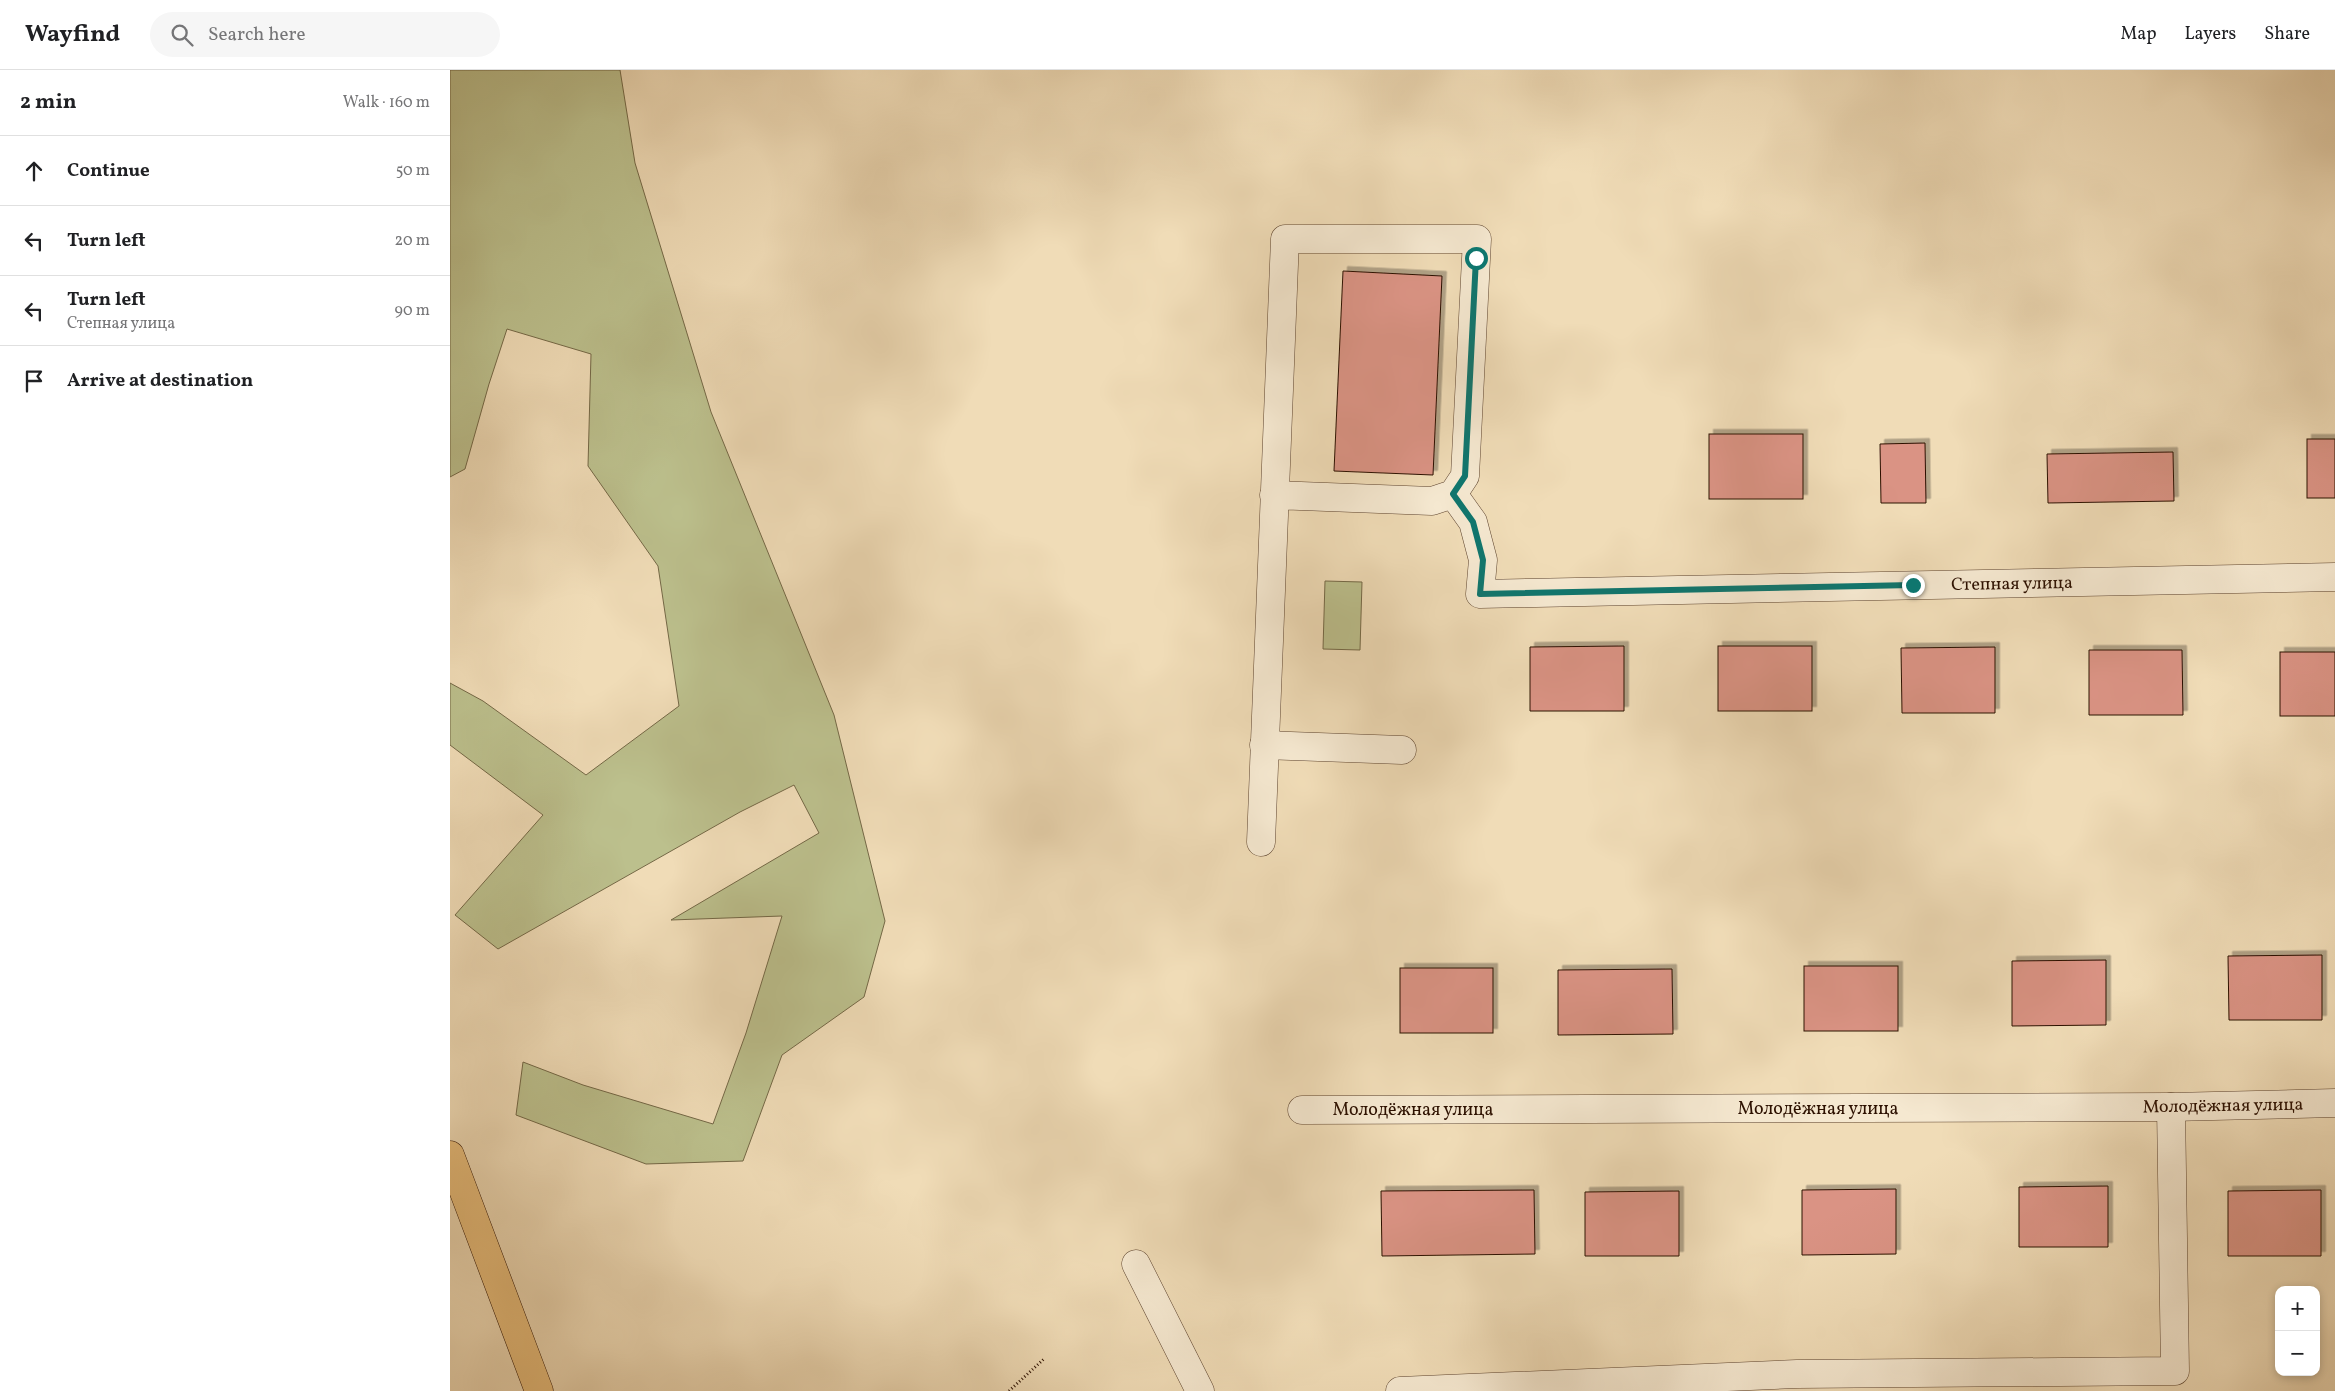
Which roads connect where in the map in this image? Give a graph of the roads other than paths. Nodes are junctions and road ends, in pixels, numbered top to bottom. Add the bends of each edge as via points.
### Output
1 (1453, 494) junction
2 (1274, 495) junction
3 (2335, 577) edge
4 (1264, 745) junction
5 (1402, 750) dead end
6 (1261, 842) dead end
7 (2335, 1103) edge
8 (2172, 1107) junction
9 (1302, 1110) dead end
10 (450, 1155) edge
11 (1136, 1264) dead end
12 (2179, 1381) edge
13 (539, 1391) edge
14 (1200, 1391) edge
15 (1400, 1391) edge

1 - 2 street via 1432,501
1 - 2 street via 1465,476 1477,238 1285,238
1 - 3 street, Степная улица via 1473,522 1483,560 1480,594
2 - 4 street
4 - 5 street
4 - 6 street
7 - 8 street, Молодёжная улица
8 - 9 street, Молодёжная улица
8 - 12 street
10 - 13 main road
11 - 14 street
12 - 15 street via 1797,1374

